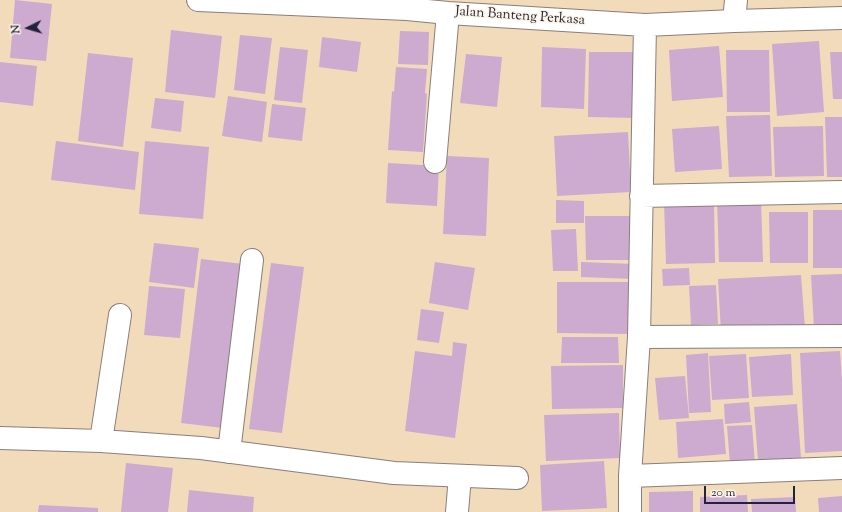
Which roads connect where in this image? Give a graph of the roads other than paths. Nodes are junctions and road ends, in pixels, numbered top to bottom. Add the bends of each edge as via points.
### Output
1 (198, 0) edge
2 (533, 9) edge
3 (735, 10) edge
4 (448, 13) junction
5 (842, 18) edge
6 (645, 25) junction
7 (435, 162) dead end
8 (842, 192) edge
9 (641, 196) junction
10 (252, 260) dead end
11 (120, 315) dead end
12 (842, 336) edge
13 (639, 338) junction
14 (0, 438) edge
15 (102, 442) junction
16 (229, 452) junction
17 (842, 468) edge
18 (460, 476) junction
19 (630, 476) junction
20 (517, 478) dead end
21 (457, 512) edge
22 (630, 512) edge

1 - 4 street, Jalan Banteng Perkasa via 400,8
2 - 4 street, Jalan Banteng Perkasa
2 - 6 street, Jalan Banteng Perkasa
3 - 5 street, Jalan Banteng Perkasa
3 - 6 street, Jalan Banteng Perkasa
4 - 7 street
6 - 9 street
8 - 9 street
9 - 13 street
10 - 16 street
11 - 15 street
12 - 13 street
13 - 19 street
14 - 15 street
15 - 16 street
16 - 18 street via 394,473
17 - 19 street
18 - 20 street
18 - 21 street
19 - 22 street

